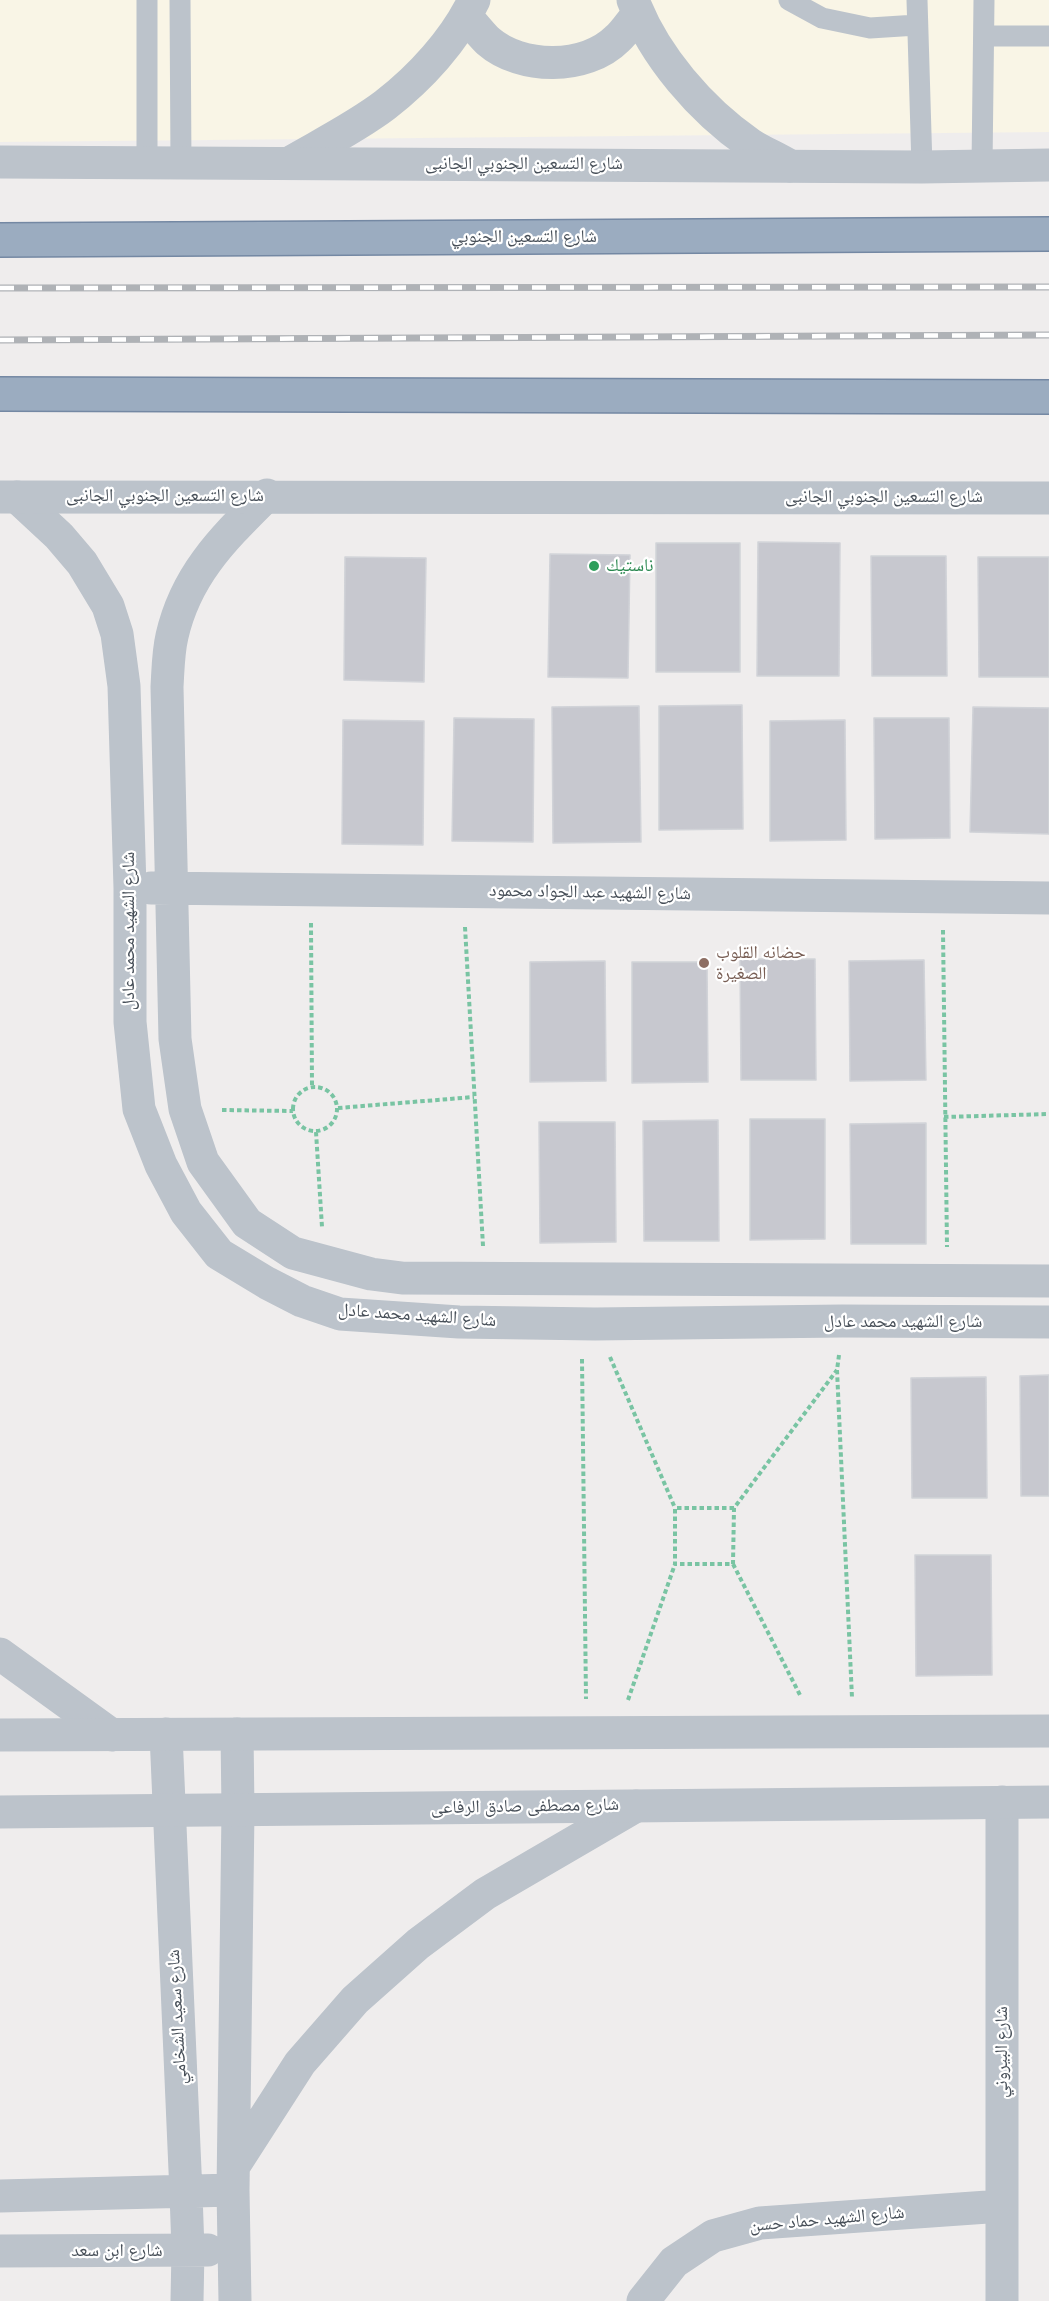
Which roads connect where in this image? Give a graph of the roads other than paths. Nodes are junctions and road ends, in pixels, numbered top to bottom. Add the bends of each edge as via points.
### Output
1 (147, 0) edge
2 (180, 0) edge
3 (789, 0) edge
4 (917, 0) edge
5 (984, 0) edge
6 (635, 7) edge
7 (470, 8) edge
8 (917, 25) junction
9 (984, 36) junction
10 (1049, 36) edge
11 (0, 162) edge
12 (291, 162) junction
13 (147, 164) junction
14 (181, 164) junction
15 (1049, 165) edge
16 (790, 166) junction
17 (982, 166) junction
18 (922, 167) junction
19 (1049, 234) edge
20 (0, 240) edge
21 (0, 394) edge
22 (1049, 397) edge
23 (267, 495) junction
24 (8, 497) edge
25 (1049, 498) edge
26 (130, 888) junction
27 (173, 889) junction
28 (1049, 898) edge
29 (750, 1280) junction
30 (1049, 1281) edge
31 (1049, 1322) edge
32 (752, 1324) junction
33 (0, 1654) edge
34 (1049, 1731) edge
35 (112, 1734) junction
36 (166, 1734) junction
37 (237, 1734) junction
38 (0, 1735) edge
39 (1002, 1802) junction
40 (1049, 1802) edge
41 (636, 1806) junction
42 (168, 1810) junction
43 (238, 1810) junction
44 (0, 1812) edge
45 (233, 2178) junction
46 (186, 2193) junction
47 (0, 2196) edge
48 (1002, 2206) junction
49 (188, 2250) junction
50 (235, 2250) junction
51 (0, 2251) edge
52 (187, 2301) edge
53 (235, 2301) edge
54 (643, 2301) edge
55 (1002, 2301) edge

1 - 13 lane
2 - 14 lane
3 - 8 lane via 822,18 870,28
4 - 8 lane
5 - 9 lane
6 - 7 street via 616,41 587,58 553,64 519,59 489,42
6 - 16 street via 674,72 715,117 751,145
7 - 12 street via 430,64 385,105
8 - 18 lane
9 - 10 lane
9 - 17 lane
11 - 13 street, شارع التسعين الجنوبي الجانبى
12 - 14 street, شارع التسعين الجنوبي الجانبى
12 - 16 street, شارع التسعين الجنوبي الجانبى
13 - 14 street, شارع التسعين الجنوبي الجانبى
15 - 17 street, شارع التسعين الجنوبي الجانبى
16 - 18 street, شارع التسعين الجنوبي الجانبى
17 - 18 street, شارع التسعين الجنوبي الجانبى
19 - 20 highway, شارع التسعين الجنوبي
21 - 22 highway
23 - 24 street, شارع التسعين الجنوبي الجانبى
23 - 25 street, شارع التسعين الجنوبي الجانبى
23 - 27 street, شارع الشهيد محمد عادل via 201,567 185,596 172,637 167,687
24 - 26 street, شارع الشهيد محمد عادل via 59,536 82,562 108,606 117,634 124,686
26 - 27 street, شارع الشهيد عبد الجواد محمود
26 - 32 street, شارع الشهيد محمد عادل via 130,1022 139,1109 161,1166 181,1202 219,1254 302,1301 340,1314 459,1322
27 - 28 street, شارع الشهيد عبد الجواد محمود
27 - 29 street, شارع الشهيد محمد عادل via 175,1039 185,1109 203,1162 247,1223 293,1253 371,1274 402,1278
29 - 30 street, شارع الشهيد محمد عادل
29 - 32 street
31 - 32 street, شارع الشهيد محمد عادل
33 - 35 street
34 - 37 street
35 - 36 street
35 - 38 street
36 - 37 street
36 - 42 street, شارع سعيد الشخامي
37 - 43 street
39 - 40 street, شارع مصطفى صادق الرفاعى
39 - 41 street, شارع مصطفى صادق الرفاعى
39 - 48 street, شارع البيروني
41 - 43 street, شارع مصطفى صادق الرفاعى
41 - 45 street via 485,1894 418,1944 355,2000 300,2063
42 - 43 street, شارع مصطفى صادق الرفاعى
42 - 44 street, شارع مصطفى صادق الرفاعى
42 - 46 street, شارع سعيد الشخامي
43 - 45 street
45 - 46 street
45 - 50 street
46 - 47 street
46 - 49 street, شارع سعيد الشخامي
48 - 54 street, شارع الشهيد حماد حسن via 760,2223 713,2236 674,2262
48 - 55 street, شارع البيروني
49 - 50 street, شارع ابن سعد
49 - 51 street, شارع ابن سعد
49 - 52 street, شارع سعيد الشخامي
50 - 53 street

